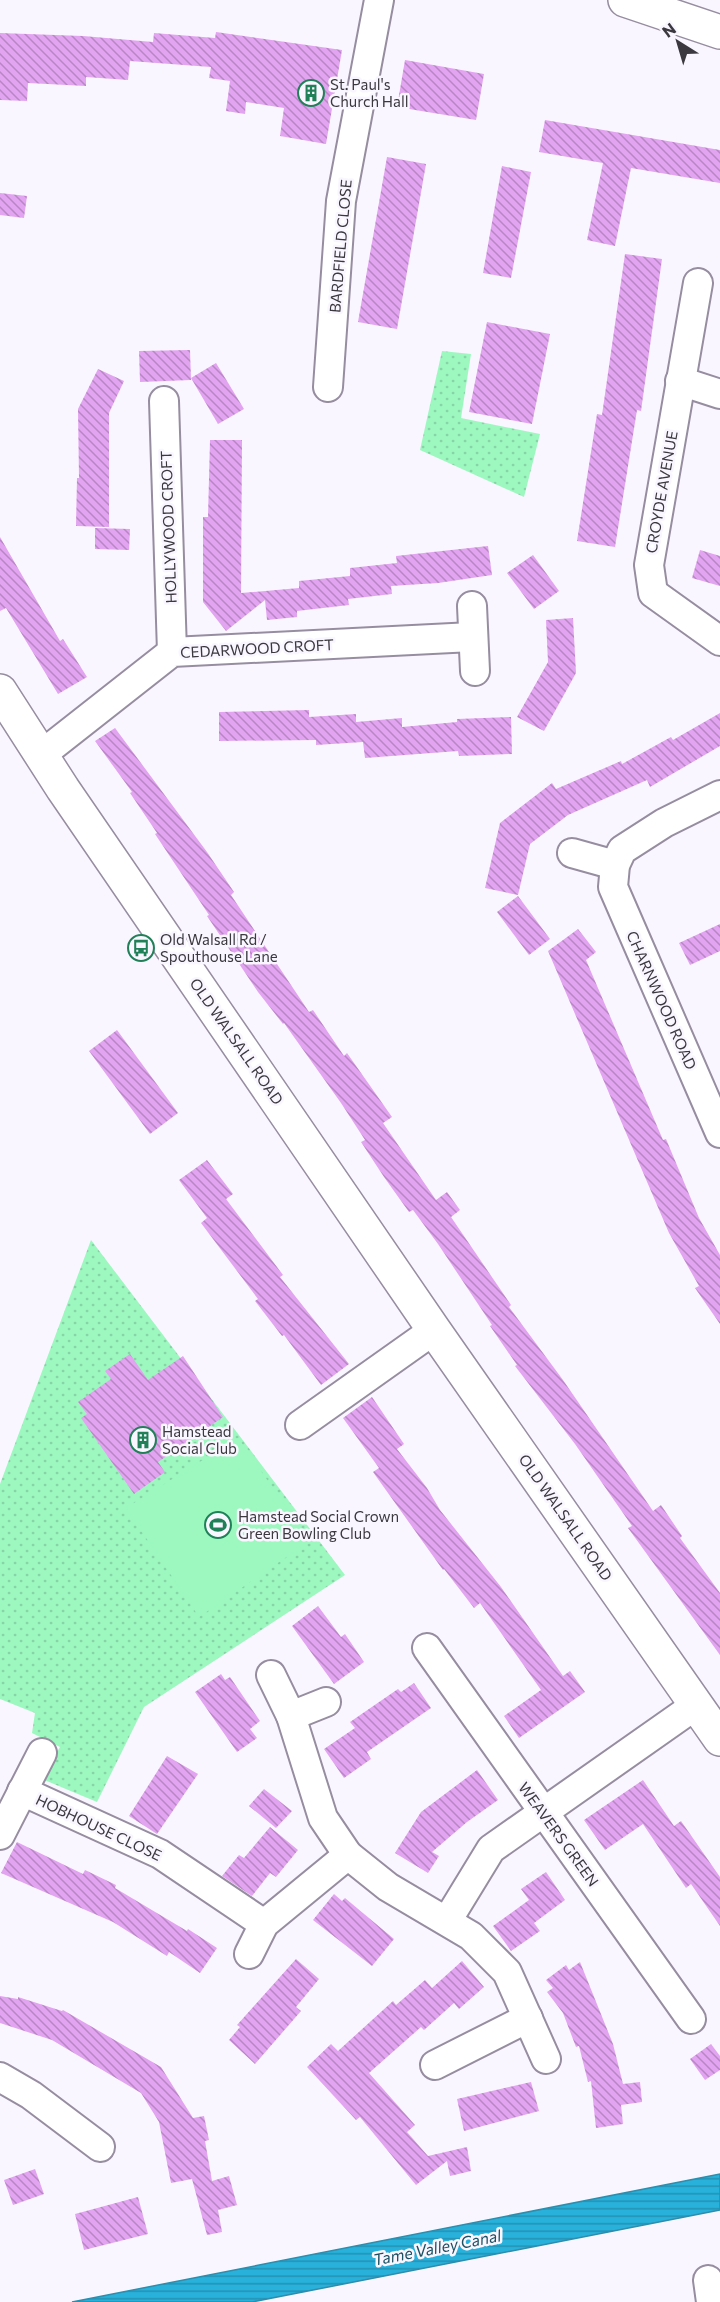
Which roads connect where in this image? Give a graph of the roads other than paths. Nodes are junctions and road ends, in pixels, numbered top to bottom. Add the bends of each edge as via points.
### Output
1 (379, 0) edge
2 (625, 0) edge
3 (720, 32) edge
4 (698, 283) dead end
5 (680, 381) junction
6 (328, 387) dead end
7 (720, 394) edge
8 (164, 401) dead end
9 (472, 606) dead end
10 (472, 637) junction
11 (720, 641) edge
12 (172, 652) junction
13 (475, 671) dead end
14 (0, 691) edge
15 (41, 755) junction
16 (720, 795) edge
17 (572, 853) dead end
18 (615, 865) junction
19 (720, 1133) edge
20 (434, 1330) junction
21 (300, 1425) dead end
22 (427, 1648) dead end
23 (271, 1675) dead end
24 (326, 1702) dead end
25 (696, 1705) junction
26 (291, 1716) junction
27 (720, 1739) edge
28 (42, 1753) dead end
29 (22, 1791) junction
30 (543, 1813) junction
31 (0, 1834) edge
32 (348, 1855) junction
33 (447, 1921) junction
34 (264, 1924) junction
35 (249, 1954) dead end
36 (528, 2018) junction
37 (691, 2019) dead end
38 (546, 2059) dead end
39 (435, 2065) dead end
40 (0, 2077) edge
41 (100, 2147) dead end

1 - 6 street, BARDFIELD CLOSE via 340,201
2 - 3 main road
4 - 5 street, CROYDE AVENUE
5 - 7 street
5 - 11 street, CROYDE AVENUE via 649,565 651,584 653,593
8 - 12 street, HOLLYWOOD CROFT
9 - 10 street
10 - 12 street, CEDARWOOD CROFT
10 - 13 street
12 - 15 street, CEDARWOOD CROFT
14 - 15 main road, OLD WALSALL ROAD
15 - 20 main road, OLD WALSALL ROAD
16 - 18 street via 622,850
17 - 18 street
18 - 19 street, CHARNWOOD ROAD via 612,886
20 - 21 street
20 - 25 main road, OLD WALSALL ROAD
22 - 30 street, WEAVERS GREEN
23 - 26 street
24 - 26 street
25 - 27 main road, OLD WALSALL ROAD
25 - 30 street
26 - 32 street via 323,1818
28 - 29 street, HOBHOUSE CLOSE
29 - 31 street, HOBHOUSE CLOSE
29 - 34 street, HOBHOUSE CLOSE via 160,1854
30 - 33 street via 491,1849
30 - 37 street, WEAVERS GREEN
32 - 33 street via 387,1887
32 - 34 street
33 - 36 street via 471,1936 507,1972
34 - 35 street
36 - 38 street
36 - 39 street
40 - 41 street via 31,2095

